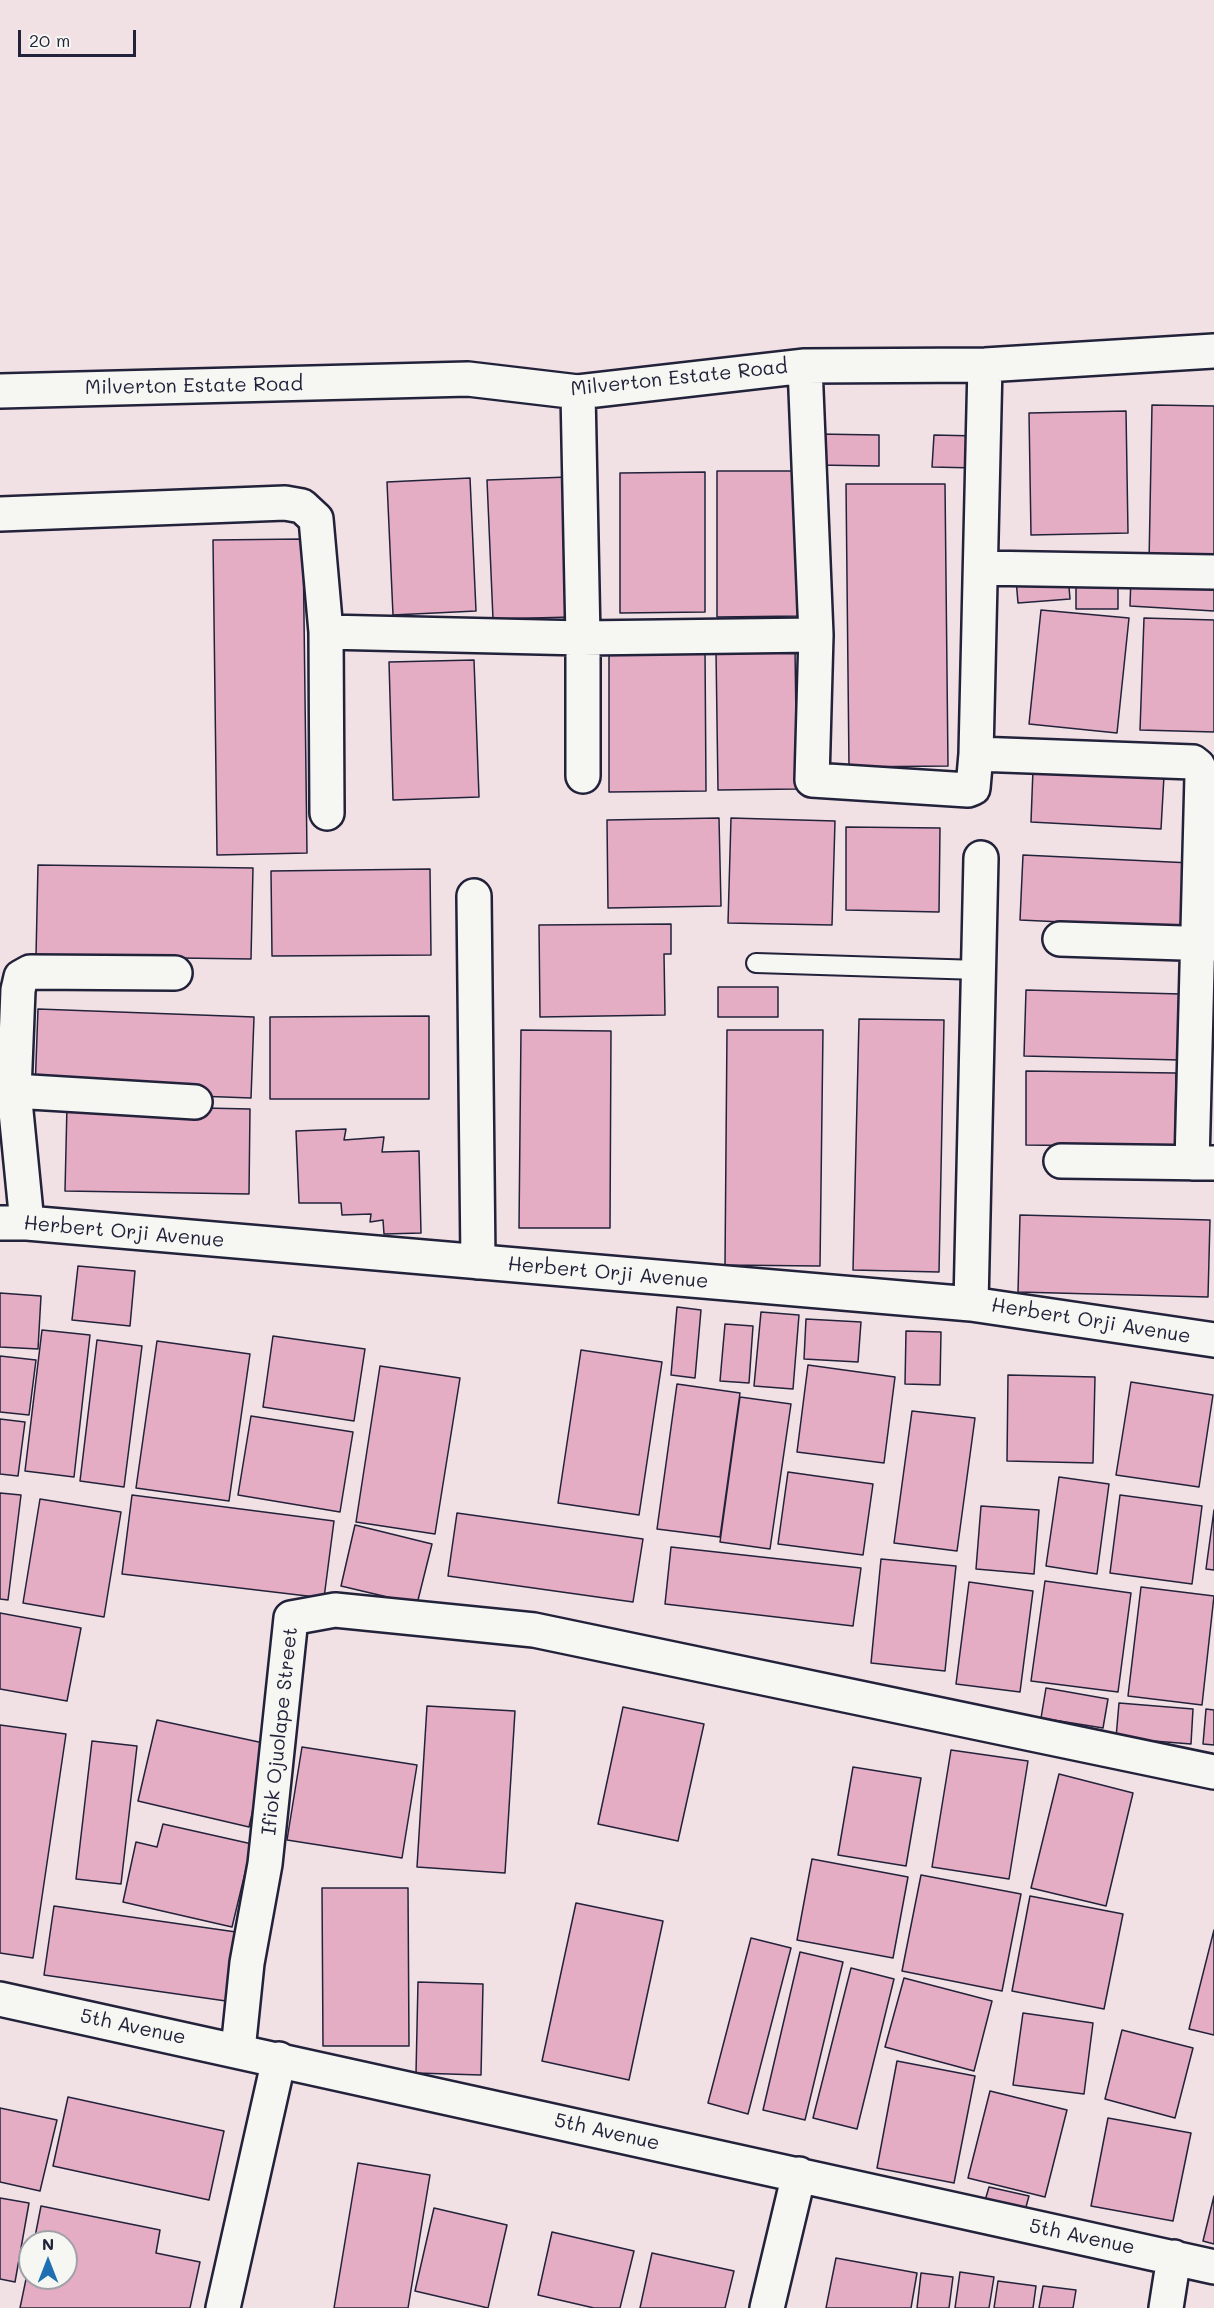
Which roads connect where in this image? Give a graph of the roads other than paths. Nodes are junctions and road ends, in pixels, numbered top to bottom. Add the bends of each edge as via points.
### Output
1 (1214, 351) edge
2 (985, 365) junction
3 (805, 366) junction
4 (0, 391) edge
5 (578, 392) junction
6 (0, 514) edge
7 (981, 568) junction
8 (1214, 572) edge
9 (326, 632) junction
10 (816, 635) junction
11 (583, 638) junction
12 (976, 754) junction
13 (583, 776) dead end
14 (327, 813) dead end
15 (981, 858) dead end
16 (474, 896) dead end
17 (1059, 939) dead end
18 (1206, 944) edge
19 (756, 963) dead end
20 (979, 970) junction
21 (175, 974) dead end
22 (14, 1091) junction
23 (195, 1102) dead end
24 (1061, 1161) dead end
25 (1203, 1163) edge
26 (13, 1223) edge
27 (478, 1262) junction
28 (971, 1304) junction
29 (1214, 1340) edge
30 (1214, 1772) edge
31 (0, 1999) edge
32 (238, 2050) junction
33 (279, 2059) junction
34 (799, 2174) junction
35 (1174, 2257) junction
36 (1214, 2267) edge
37 (223, 2308) edge
38 (767, 2308) edge
39 (1166, 2308) edge

1 - 2 street, Milverton Estate Road
2 - 3 street, Milverton Estate Road
2 - 7 street
3 - 5 street, Milverton Estate Road
3 - 10 street
4 - 5 street, Milverton Estate Road via 468,379
5 - 11 street
6 - 9 street via 285,502 302,506 316,519
7 - 8 street
7 - 12 street
9 - 11 street
9 - 14 street
10 - 11 street
10 - 12 street via 812,780 968,790 973,788
11 - 13 street
12 - 18 street via 1193,762 1198,766 1202,775
15 - 20 street
16 - 27 street
17 - 18 street
18 - 25 street
19 - 20 lane
20 - 28 street
21 - 22 street via 30,972 21,977
22 - 23 street
22 - 26 street
24 - 25 street
26 - 27 street, Herbert Orji Avenue
27 - 28 street, Herbert Orji Avenue
28 - 29 street, Herbert Orji Avenue
30 - 32 street, Ifiok Ojuolape Street via 534,1630 335,1610 291,1618 265,1864 247,1963
31 - 32 street, 5th Avenue
32 - 33 street, 5th Avenue
33 - 34 street, 5th Avenue
33 - 37 street
34 - 35 street, 5th Avenue
34 - 38 street
35 - 36 street, 5th Avenue
35 - 39 street

